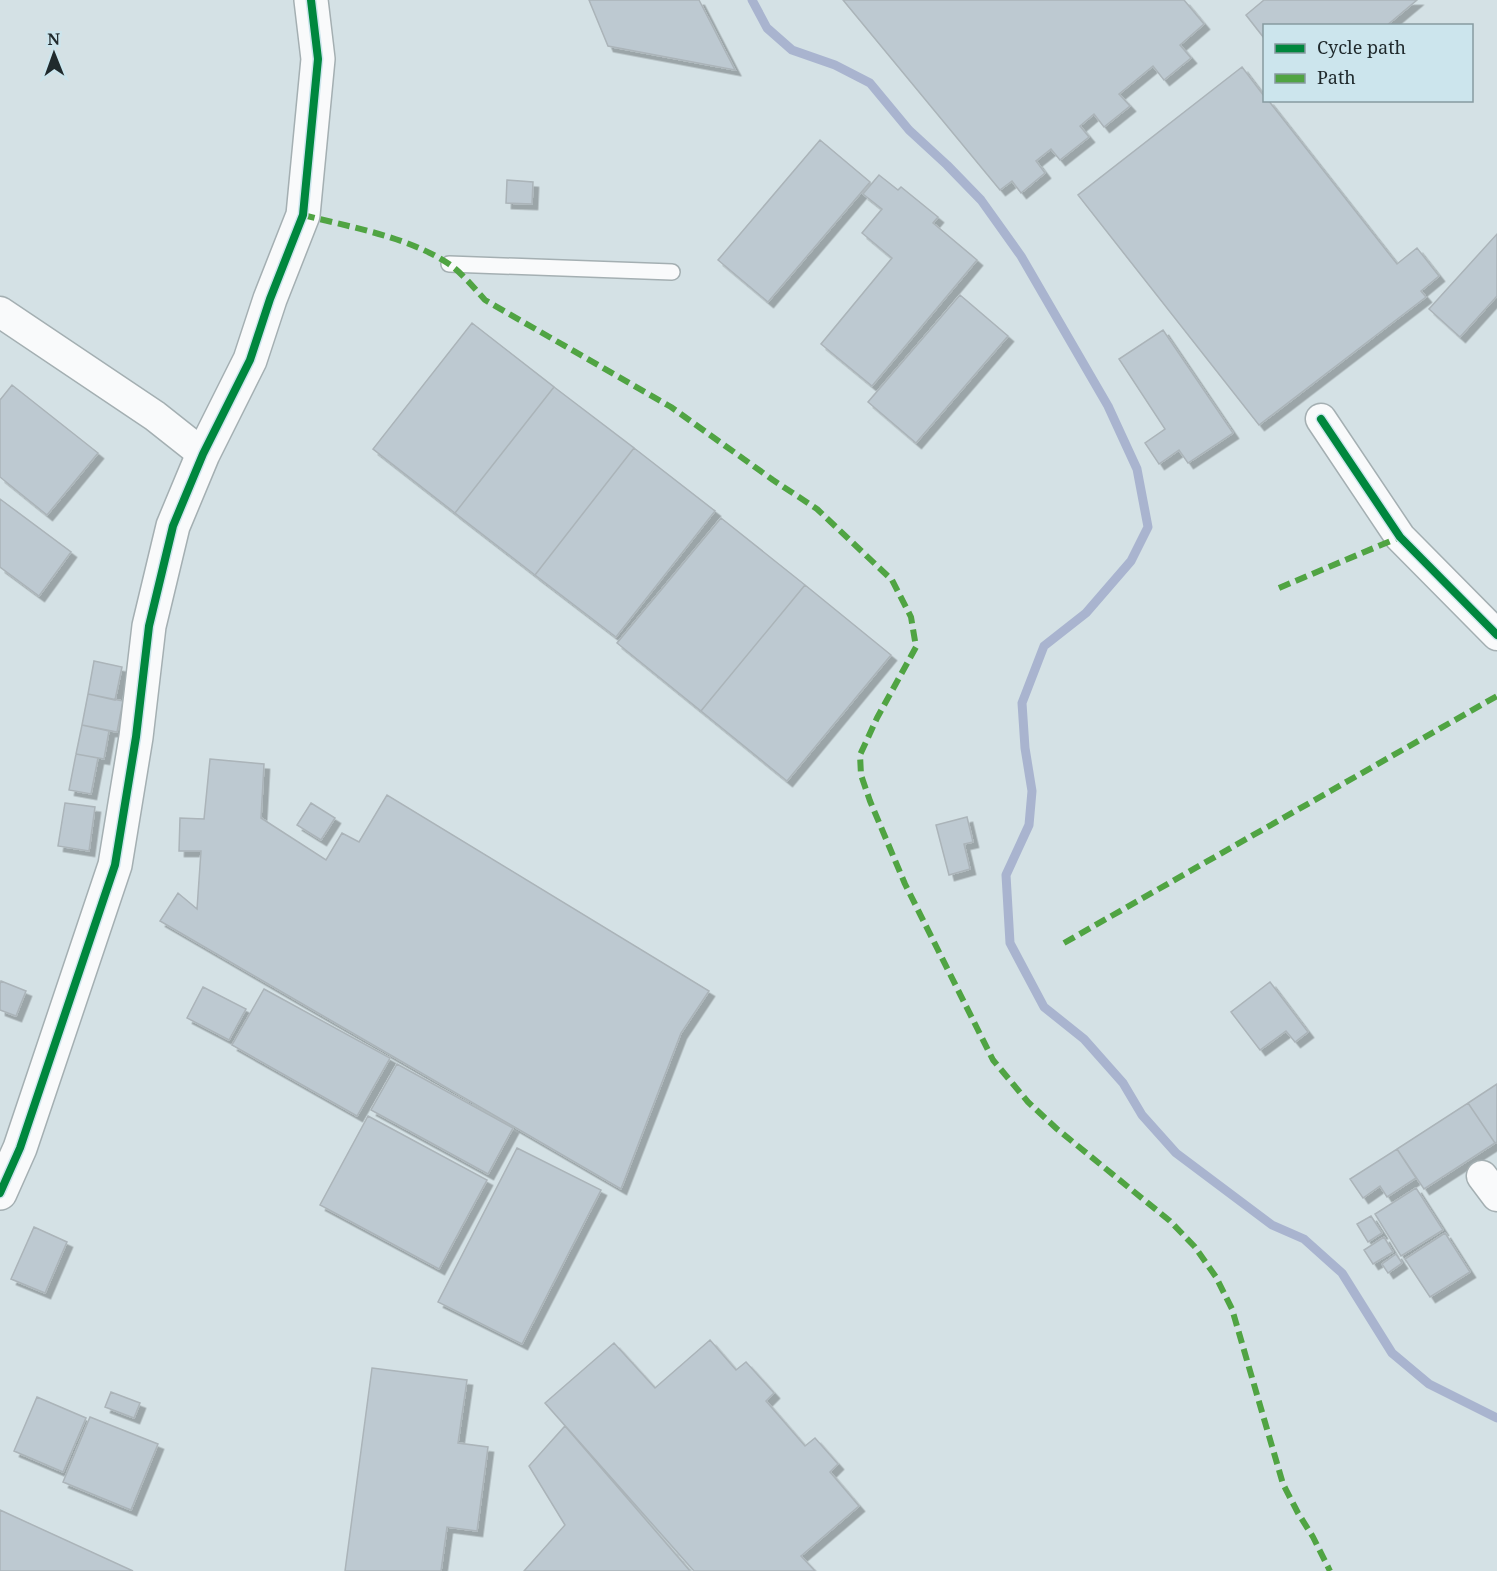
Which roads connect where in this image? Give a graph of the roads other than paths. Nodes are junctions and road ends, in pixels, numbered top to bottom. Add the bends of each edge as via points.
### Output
1 (311, 0) edge
2 (449, 264) dead end
3 (672, 272) dead end
4 (0, 312) edge
5 (1321, 419) dead end
6 (203, 454) junction
7 (1497, 635) edge
8 (0, 1193) edge

1 - 6 street via 318,59 303,215 250,360
2 - 3 lane
4 - 6 street via 155,416
5 - 7 street via 1400,537
6 - 8 street via 173,526 149,626 115,865 20,1148

